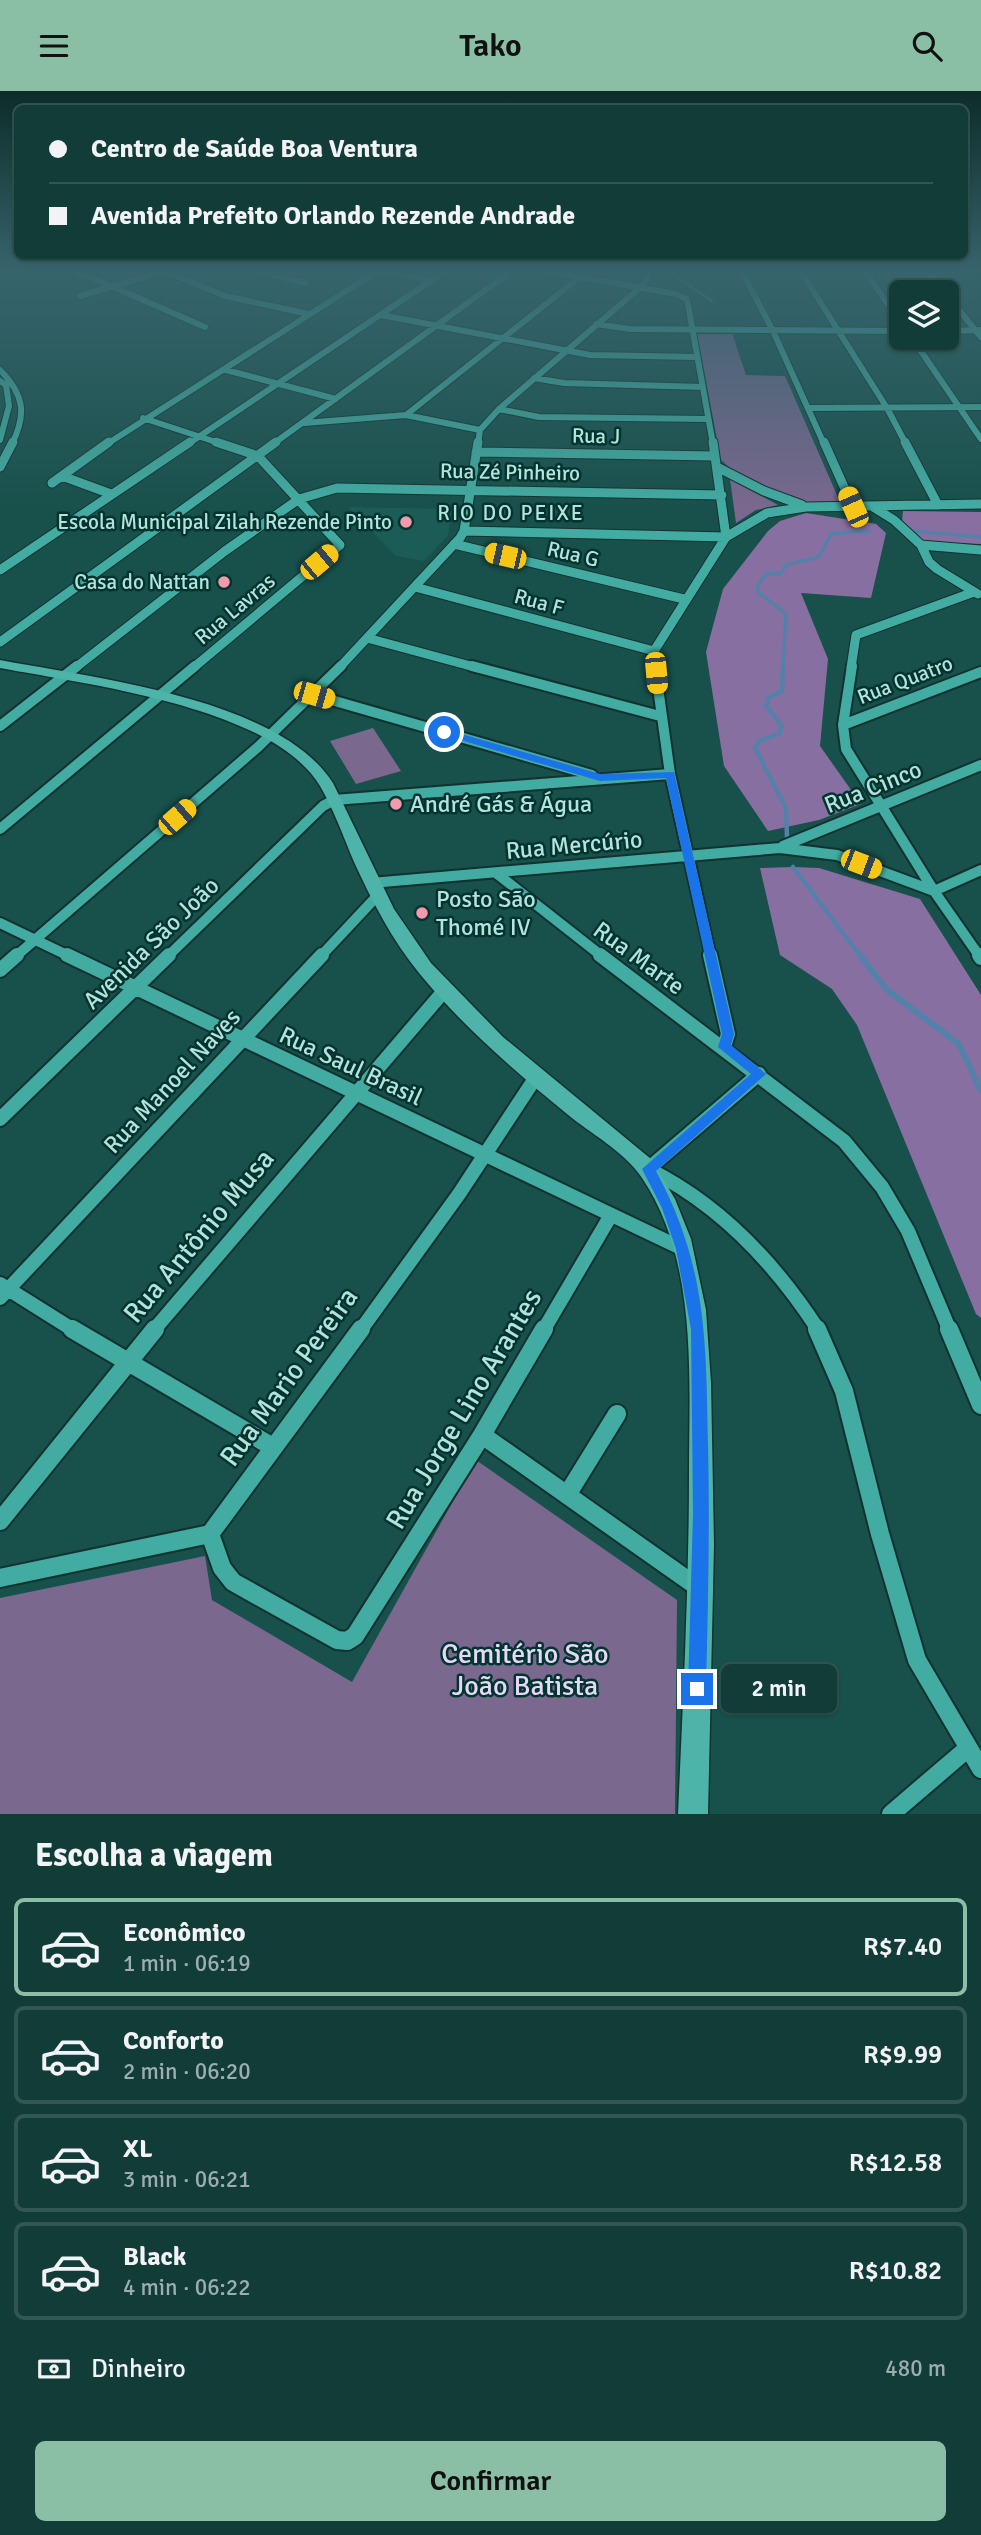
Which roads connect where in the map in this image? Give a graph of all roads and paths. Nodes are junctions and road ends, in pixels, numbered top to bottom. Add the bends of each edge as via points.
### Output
1 (255, 350) edge
2 (329, 350) edge
3 (402, 350) edge
4 (487, 350) edge
5 (696, 350) edge
6 (782, 350) edge
7 (851, 350) edge
8 (920, 350) edge
9 (565, 351) joint
10 (697, 357) junction
11 (0, 370) edge
12 (226, 370) junction
13 (534, 378) junction
14 (0, 381) edge
15 (280, 384) junction
16 (703, 387) junction
17 (336, 399) junction
18 (959, 407) junction
19 (981, 407) edge
20 (809, 408) junction
21 (887, 408) junction
22 (499, 409) junction
23 (406, 415) junction
24 (143, 418) junction
25 (708, 419) junction
26 (304, 423) junction
27 (480, 430) junction
28 (202, 437) junction
29 (981, 439) edge
30 (0, 440) edge
31 (476, 452) junction
32 (258, 456) junction
33 (715, 456) junction
34 (0, 467) edge
35 (717, 467) junction
36 (62, 476) junction
37 (52, 483) dead end
38 (472, 489) junction
39 (111, 494) junction
40 (722, 495) junction
41 (299, 499) junction
42 (981, 504) edge
43 (938, 505) junction
44 (806, 507) junction
45 (853, 507) junction
46 (872, 507) junction
47 (464, 531) junction
48 (726, 537) junction
49 (454, 544) junction
50 (921, 545) junction
51 (981, 550) edge
52 (0, 570) edge
53 (415, 587) junction
54 (978, 593) edge
55 (684, 599) junction
56 (367, 638) junction
57 (0, 642) edge
58 (654, 651) junction
59 (0, 664) edge
60 (981, 671) edge
61 (64, 677) junction
62 (314, 695) junction
63 (156, 696) junction
64 (660, 716) junction
65 (843, 725) junction
66 (0, 726) edge
67 (271, 735) junction
68 (981, 765) edge
69 (670, 774) junction
70 (600, 777) junction
71 (334, 800) junction
72 (883, 807) junction
73 (0, 829) edge
74 (780, 848) junction
75 (687, 857) junction
76 (981, 870) edge
77 (496, 873) junction
78 (374, 889) junction
79 (934, 891) junction
80 (0, 923) edge
81 (33, 941) junction
82 (981, 958) edge
83 (0, 970) edge
84 (134, 989) junction
85 (444, 991) junction
86 (241, 1039) junction
87 (724, 1047) junction
88 (760, 1074) junction
89 (536, 1077) junction
90 (354, 1093) junction
91 (0, 1119) edge
92 (488, 1156) junction
93 (648, 1169) junction
94 (611, 1215) junction
95 (683, 1249) junction
96 (3, 1291) edge
97 (126, 1363) junction
98 (981, 1405) edge
99 (617, 1414) dead end
100 (482, 1435) junction
101 (271, 1446) junction
102 (567, 1495) junction
103 (0, 1521) edge
104 (210, 1534) junction
105 (0, 1578) edge
106 (700, 1589) junction
107 (967, 1749) junction
108 (981, 1769) edge
109 (693, 1814) edge
110 (891, 1814) edge

1 - 12 street
2 - 15 street
3 - 17 street
4 - 23 street
5 - 10 street
6 - 20 street
7 - 21 street
8 - 18 street
9 - 10 street via 607,357
9 - 13 street
10 - 16 street
11 - 34 street via 15,383 23,399 21,426
12 - 15 street
12 - 24 street
13 - 16 street
13 - 22 street
14 - 30 street via 6,385 9,406
15 - 17 street
15 - 28 street
16 - 25 street
17 - 26 street
18 - 19 street
18 - 21 street
18 - 29 street
20 - 21 street
20 - 45 street
21 - 43 street
22 - 25 street via 539,417
22 - 27 street
23 - 26 street
23 - 27 street
24 - 28 street, Rua Lavras
24 - 36 street
25 - 33 street
26 - 32 street
27 - 31 street
28 - 32 street, Rua Lavras
28 - 39 street
31 - 33 street, Rua J
31 - 38 street
32 - 41 street, Rua Lavras
32 - 57 street
33 - 35 street
35 - 40 street
35 - 44 street
36 - 37 street
36 - 39 street
38 - 40 street, Rua Zé Pinheiro
38 - 41 street, Rua Zé Pinheiro via 358,486
38 - 47 street
39 - 52 street
40 - 48 street
41 - 61 street, Rua Zé Pinheiro
41 - 63 street, Rua Lavras via 340,545
42 - 43 street
43 - 46 street
44 - 45 street
44 - 48 street via 767,513
45 - 46 street
46 - 50 street
47 - 48 street
47 - 49 street
48 - 55 street
49 - 53 street
49 - 55 street, Rua G
50 - 51 street
50 - 54 street via 937,569
53 - 56 street
53 - 58 street, Rua F
54 - 65 street via 856,635
55 - 58 street
56 - 62 street
56 - 64 street
58 - 64 street
59 - 61 main road
60 - 65 street, Rua Quatro
61 - 63 main road
61 - 66 street, Rua Zé Pinheiro
62 - 67 street
62 - 70 street
63 - 67 main road via 215,712
63 - 73 street, Rua Lavras
64 - 69 street
65 - 72 street via 846,749
67 - 71 main road via 311,763
67 - 81 street
68 - 72 street, Rua Cinco
69 - 70 street
69 - 75 street
70 - 71 street
71 - 78 main road
71 - 84 street, Avenida São João
72 - 74 street, Rua Cinco
72 - 79 street
74 - 75 street, Rua Mercúrio
74 - 79 street via 837,855
75 - 77 street, Rua Mercúrio
75 - 87 street via 728,1034
76 - 79 street
77 - 78 street, Rua Mercúrio
77 - 87 street, Rua Marte
78 - 85 main road via 391,924
78 - 86 street, Rua Manoel Naves
79 - 82 street
80 - 81 street, Rua Saul Brasil
81 - 83 street
81 - 84 street, Rua Saul Brasil
84 - 86 street, Rua Saul Brasil
84 - 91 street, Avenida São João
85 - 89 main road
85 - 90 street, Rua Antônio Musa
86 - 90 street, Rua Saul Brasil
86 - 96 street, Rua Manoel Naves
87 - 88 street, Rua Marte
88 - 93 street
88 - 98 street, Rua Marte via 844,1141 882,1187 908,1231
89 - 92 street, Rua Mario Pereira
89 - 93 main road
90 - 92 street, Rua Saul Brasil
90 - 97 street, Rua Antônio Musa
92 - 94 street, Rua Saul Brasil
92 - 101 street, Rua Mario Pereira
93 - 95 main road
93 - 107 street via 684,1187 751,1242 793,1291 825,1341 844,1391 917,1660
94 - 95 street, Rua Saul Brasil
94 - 100 street, Rua Jorge Lino Arantes
95 - 106 main road via 698,1329
96 - 97 street
97 - 101 street
97 - 103 street, Rua Antônio Musa
99 - 102 street
100 - 102 street
100 - 104 street, Rua Jorge Lino Arantes via 347,1641 337,1640 233,1582 222,1568
101 - 104 street, Rua Mario Pereira
102 - 106 street
104 - 105 street
106 - 109 main road
107 - 108 street
107 - 110 street

